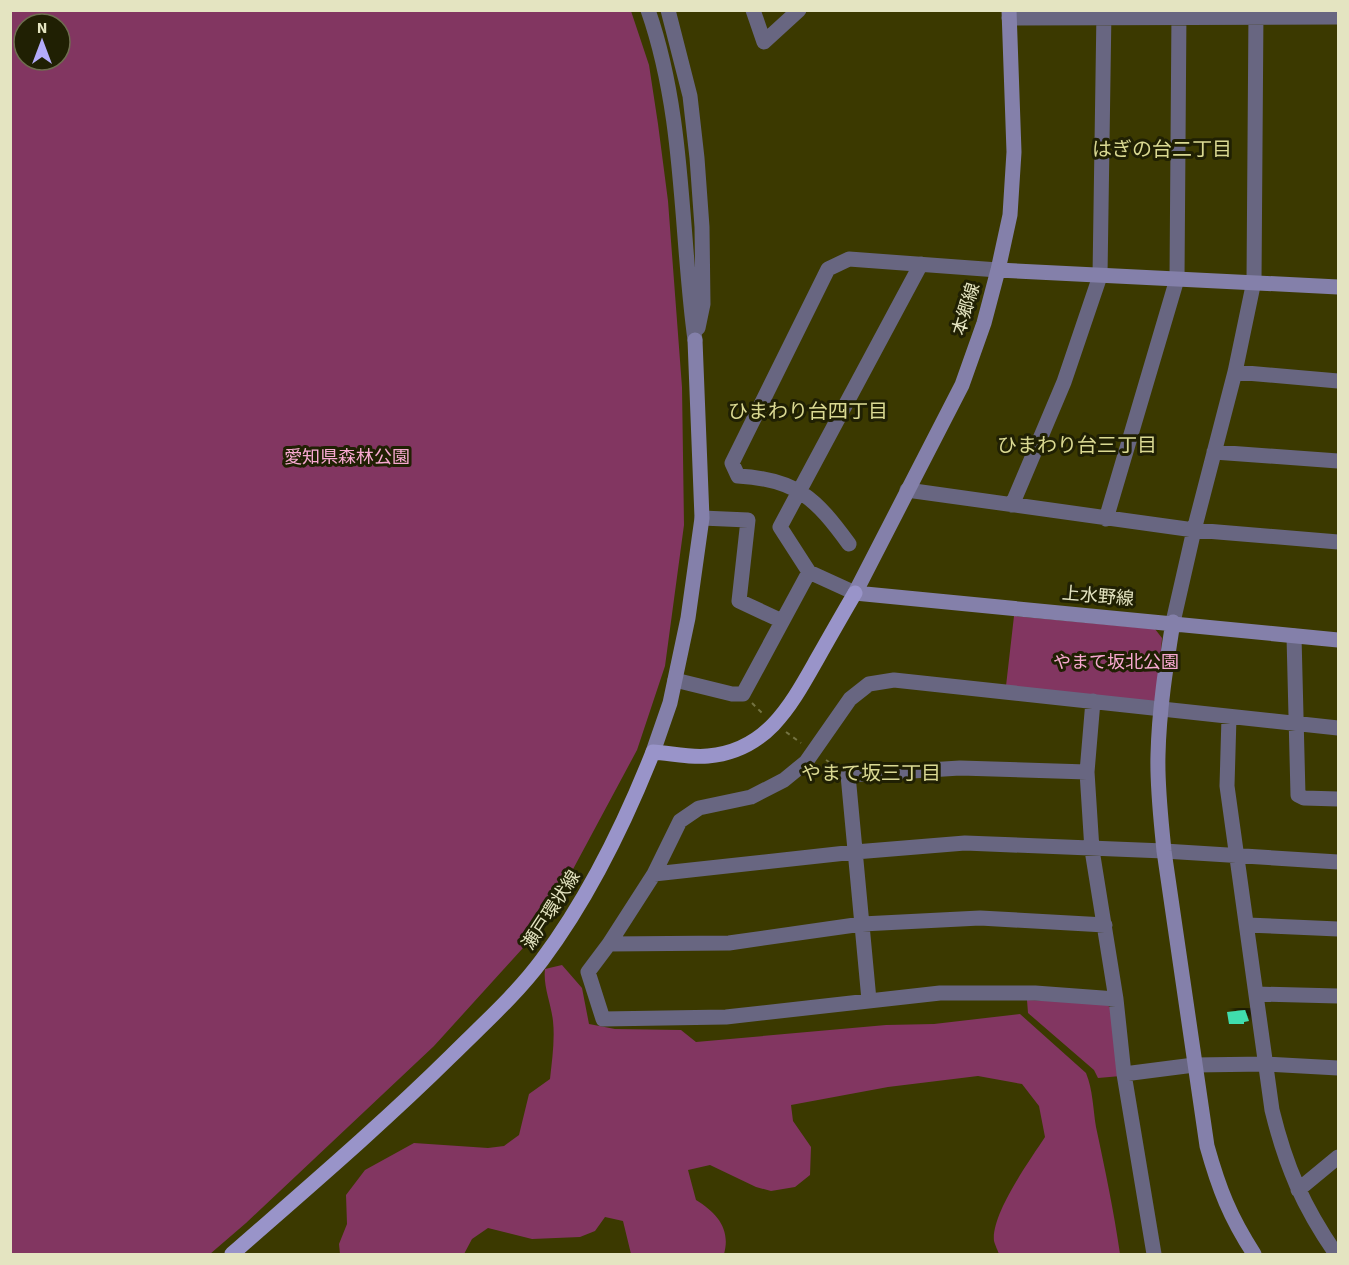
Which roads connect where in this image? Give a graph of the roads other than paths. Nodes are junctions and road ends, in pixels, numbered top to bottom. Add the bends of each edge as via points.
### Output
1 (648, 10) edge
2 (669, 10) edge
3 (753, 10) edge
4 (799, 10) edge
5 (1009, 14) edge
6 (1104, 14) edge
7 (1179, 14) edge
8 (1256, 14) edge
9 (1338, 17) edge
10 (921, 264) junction
11 (998, 270) junction
12 (1100, 276) junction
13 (1177, 279) junction
14 (1254, 281) junction
15 (1338, 287) edge
16 (695, 340) junction
17 (1235, 372) junction
18 (1338, 381) edge
19 (1214, 452) junction
20 (1338, 461) edge
21 (800, 490) junction
22 (907, 490) junction
23 (1012, 505) junction
24 (702, 518) junction
25 (1106, 519) junction
26 (1194, 530) junction
27 (1338, 542) edge
28 (849, 544) dead end
29 (808, 572) junction
30 (855, 593) junction
31 (782, 621) junction
32 (1173, 622) junction
33 (1294, 636) junction
34 (1338, 640) edge
35 (675, 680) junction
36 (1093, 701) junction
37 (1162, 708) junction
38 (1229, 717) junction
39 (1297, 725) junction
40 (1338, 728) edge
41 (652, 752) junction
42 (1087, 772) junction
43 (1338, 799) edge
44 (1092, 850) junction
45 (1164, 851) junction
46 (855, 852) junction
47 (1236, 856) junction
48 (1338, 862) edge
49 (654, 874) junction
50 (862, 924) junction
51 (1105, 925) junction
52 (1247, 925) junction
53 (1338, 929) edge
54 (609, 944) junction
55 (1256, 994) junction
56 (1338, 996) edge
57 (1116, 999) junction
58 (869, 1000) junction
59 (1266, 1064) junction
60 (1194, 1065) junction
61 (1338, 1068) edge
62 (1124, 1074) junction
63 (1338, 1157) edge
64 (1298, 1190) junction
65 (1332, 1249) edge
66 (232, 1254) edge
67 (1154, 1254) edge
68 (1254, 1254) edge

1 - 16 street via 677,138
2 - 16 street via 690,96 697,158 703,304
3 - 4 street via 764,42
5 - 6 street
5 - 11 street, 本郷線 via 1014,153 1010,215
6 - 7 street
6 - 12 street
7 - 8 street
7 - 13 street
8 - 9 street
8 - 14 street
10 - 11 street
10 - 21 street
10 - 21 street via 849,260 828,269 732,463 738,477 764,478
11 - 12 street
11 - 22 street, 本郷線 via 962,385
12 - 13 street
12 - 23 street via 1064,382
13 - 14 street
13 - 25 street
14 - 15 street
14 - 17 street
16 - 24 street
17 - 18 street
17 - 19 street
19 - 20 street
19 - 26 street
21 - 28 street via 826,513
21 - 29 street via 780,527
22 - 23 street
22 - 30 street, 本郷線
23 - 25 street
24 - 31 street via 748,520 739,601
24 - 35 street
25 - 26 street
26 - 27 street
26 - 32 street
29 - 30 street
29 - 31 street
30 - 32 street, 上水野線
30 - 41 main road via 792,703 759,738 737,750 707,756
31 - 35 street via 743,694
32 - 33 street, 上水野線
32 - 37 street
33 - 34 street, 上水野線
33 - 39 street
35 - 41 street
36 - 37 street
36 - 42 street
36 - 49 street via 894,680 869,684 849,699 806,762 784,780 752,797 699,808 680,821
37 - 38 street
37 - 45 street via 1158,755
38 - 39 street
38 - 47 street via 1227,786
39 - 40 street
39 - 43 street via 1298,795
41 - 66 main road, 瀬戸環状線 via 594,880 542,961 415,1091
42 - 44 street
42 - 46 street via 960,768 848,775
44 - 45 street
44 - 46 street via 966,843
44 - 51 street
45 - 47 street
45 - 60 street
46 - 49 street
46 - 50 street
47 - 48 street
47 - 52 street
49 - 54 street
50 - 51 street via 980,918
50 - 54 street via 729,943
50 - 58 street
51 - 57 street
52 - 53 street
52 - 55 street
54 - 58 street via 588,972 603,1019 726,1017
55 - 56 street
55 - 59 street
57 - 58 street via 1035,993 940,993
57 - 62 street
59 - 60 street
59 - 61 street
59 - 64 street via 1272,1110
60 - 62 street
60 - 68 street via 1207,1146 1219,1190
62 - 67 street
63 - 64 street
64 - 65 street

